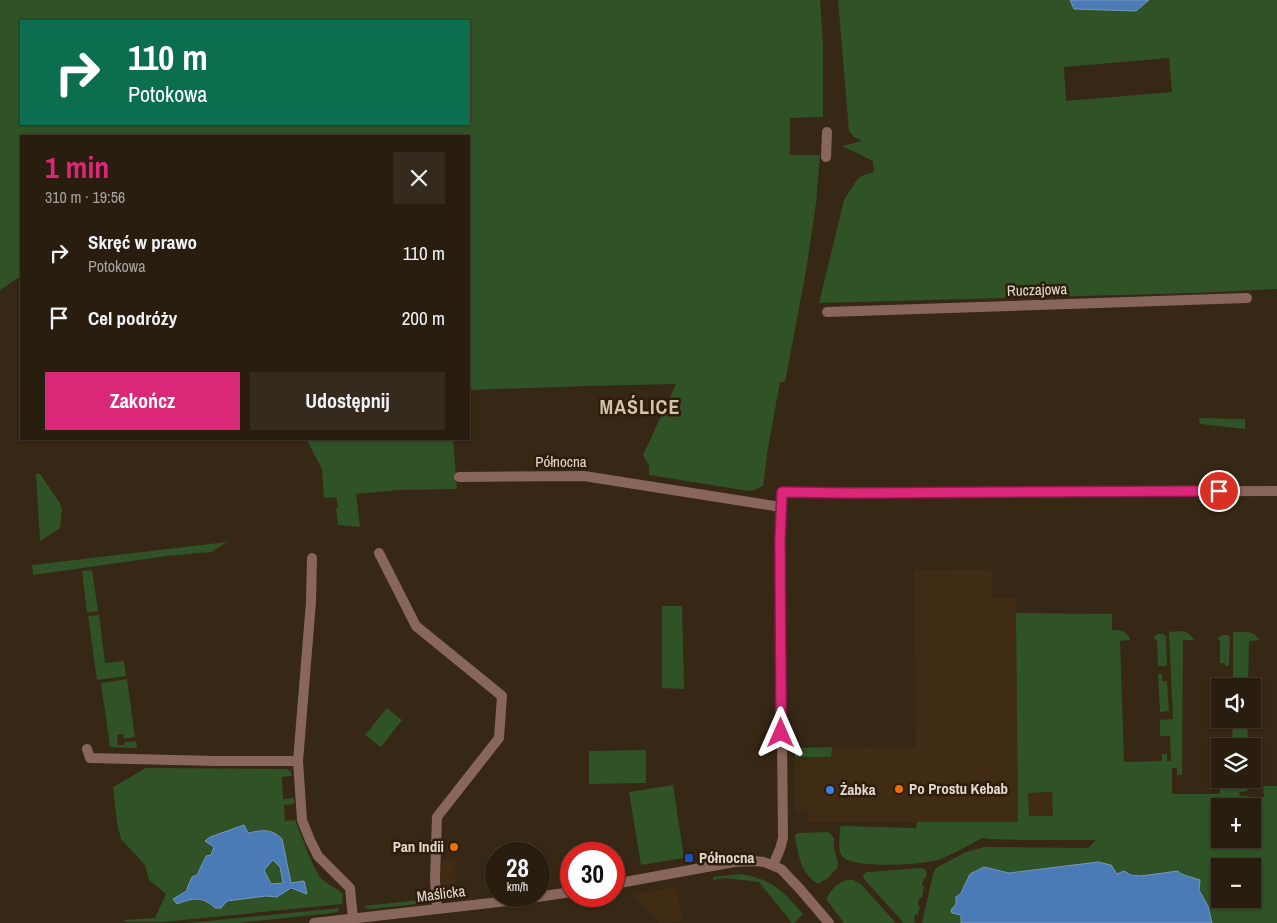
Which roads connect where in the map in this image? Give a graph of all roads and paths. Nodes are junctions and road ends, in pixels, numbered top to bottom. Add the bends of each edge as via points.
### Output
1 (827, 132) dead end
2 (826, 157) dead end
3 (1247, 298) dead end
4 (827, 312) dead end
5 (458, 477) dead end
6 (1277, 491) edge
7 (781, 507) junction
8 (379, 553) dead end
9 (312, 558) dead end
10 (87, 748) dead end
11 (298, 762) junction
12 (773, 866) junction
13 (625, 882) edge
14 (560, 894) edge
15 (437, 909) junction
16 (353, 919) junction
17 (314, 923) edge
18 (829, 923) edge

1 - 2 street
3 - 4 street, Ruczajowa
5 - 7 street, Północna via 584,476
6 - 7 street via 782,492
7 - 12 street via 782,838
8 - 15 street via 416,626 502,696 498,738 437,817
9 - 11 street
10 - 11 street via 90,758
11 - 16 street via 302,820 318,856 350,888
12 - 13 street via 755,861 734,862
12 - 18 street via 790,879
14 - 15 street, Maślicka
15 - 16 street, Maślicka
16 - 17 street, Maślicka

